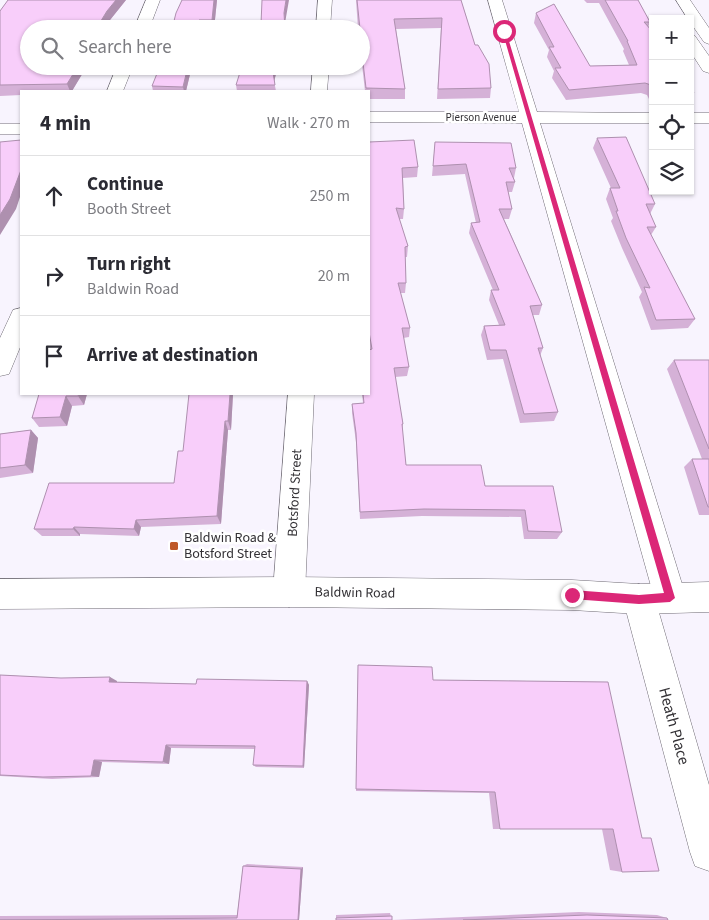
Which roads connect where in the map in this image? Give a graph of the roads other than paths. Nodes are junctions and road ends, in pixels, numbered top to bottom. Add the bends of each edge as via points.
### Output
1 (153, 0) edge
2 (325, 0) edge
3 (495, 0) edge
4 (683, 0) edge
5 (674, 14) dead end
6 (692, 14) junction
7 (145, 20) edge
8 (324, 20) edge
9 (709, 38) edge
10 (694, 45) edge
11 (709, 68) edge
12 (121, 75) edge
13 (321, 75) edge
14 (115, 90) edge
15 (320, 90) edge
16 (0, 117) edge
17 (20, 117) edge
18 (370, 117) edge
19 (649, 118) edge
20 (694, 118) edge
21 (709, 118) edge
22 (532, 123) junction
23 (0, 129) edge
24 (20, 129) edge
25 (370, 129) edge
26 (649, 130) edge
27 (694, 130) edge
28 (709, 130) edge
29 (20, 318) edge
30 (0, 367) edge
31 (301, 395) edge
32 (289, 592) junction
33 (0, 594) edge
34 (709, 597) edge
35 (655, 598) junction
36 (709, 852) edge

1 - 7 street
2 - 8 street
3 - 22 street, Heath Place
4 - 6 street
5 - 6 street
6 - 9 street
10 - 11 street
12 - 14 street
13 - 15 street
16 - 17 street
18 - 22 street, Pierson Avenue
19 - 22 street, Pierson Avenue
20 - 21 street
22 - 25 street, Pierson Avenue
22 - 26 street, Pierson Avenue
22 - 35 street, Heath Place
23 - 24 street
27 - 28 street
29 - 30 street
31 - 32 street, Botsford Street
32 - 33 street, Baldwin Road
32 - 35 street, Baldwin Road
34 - 35 street, Baldwin Road
35 - 36 street, Heath Place

